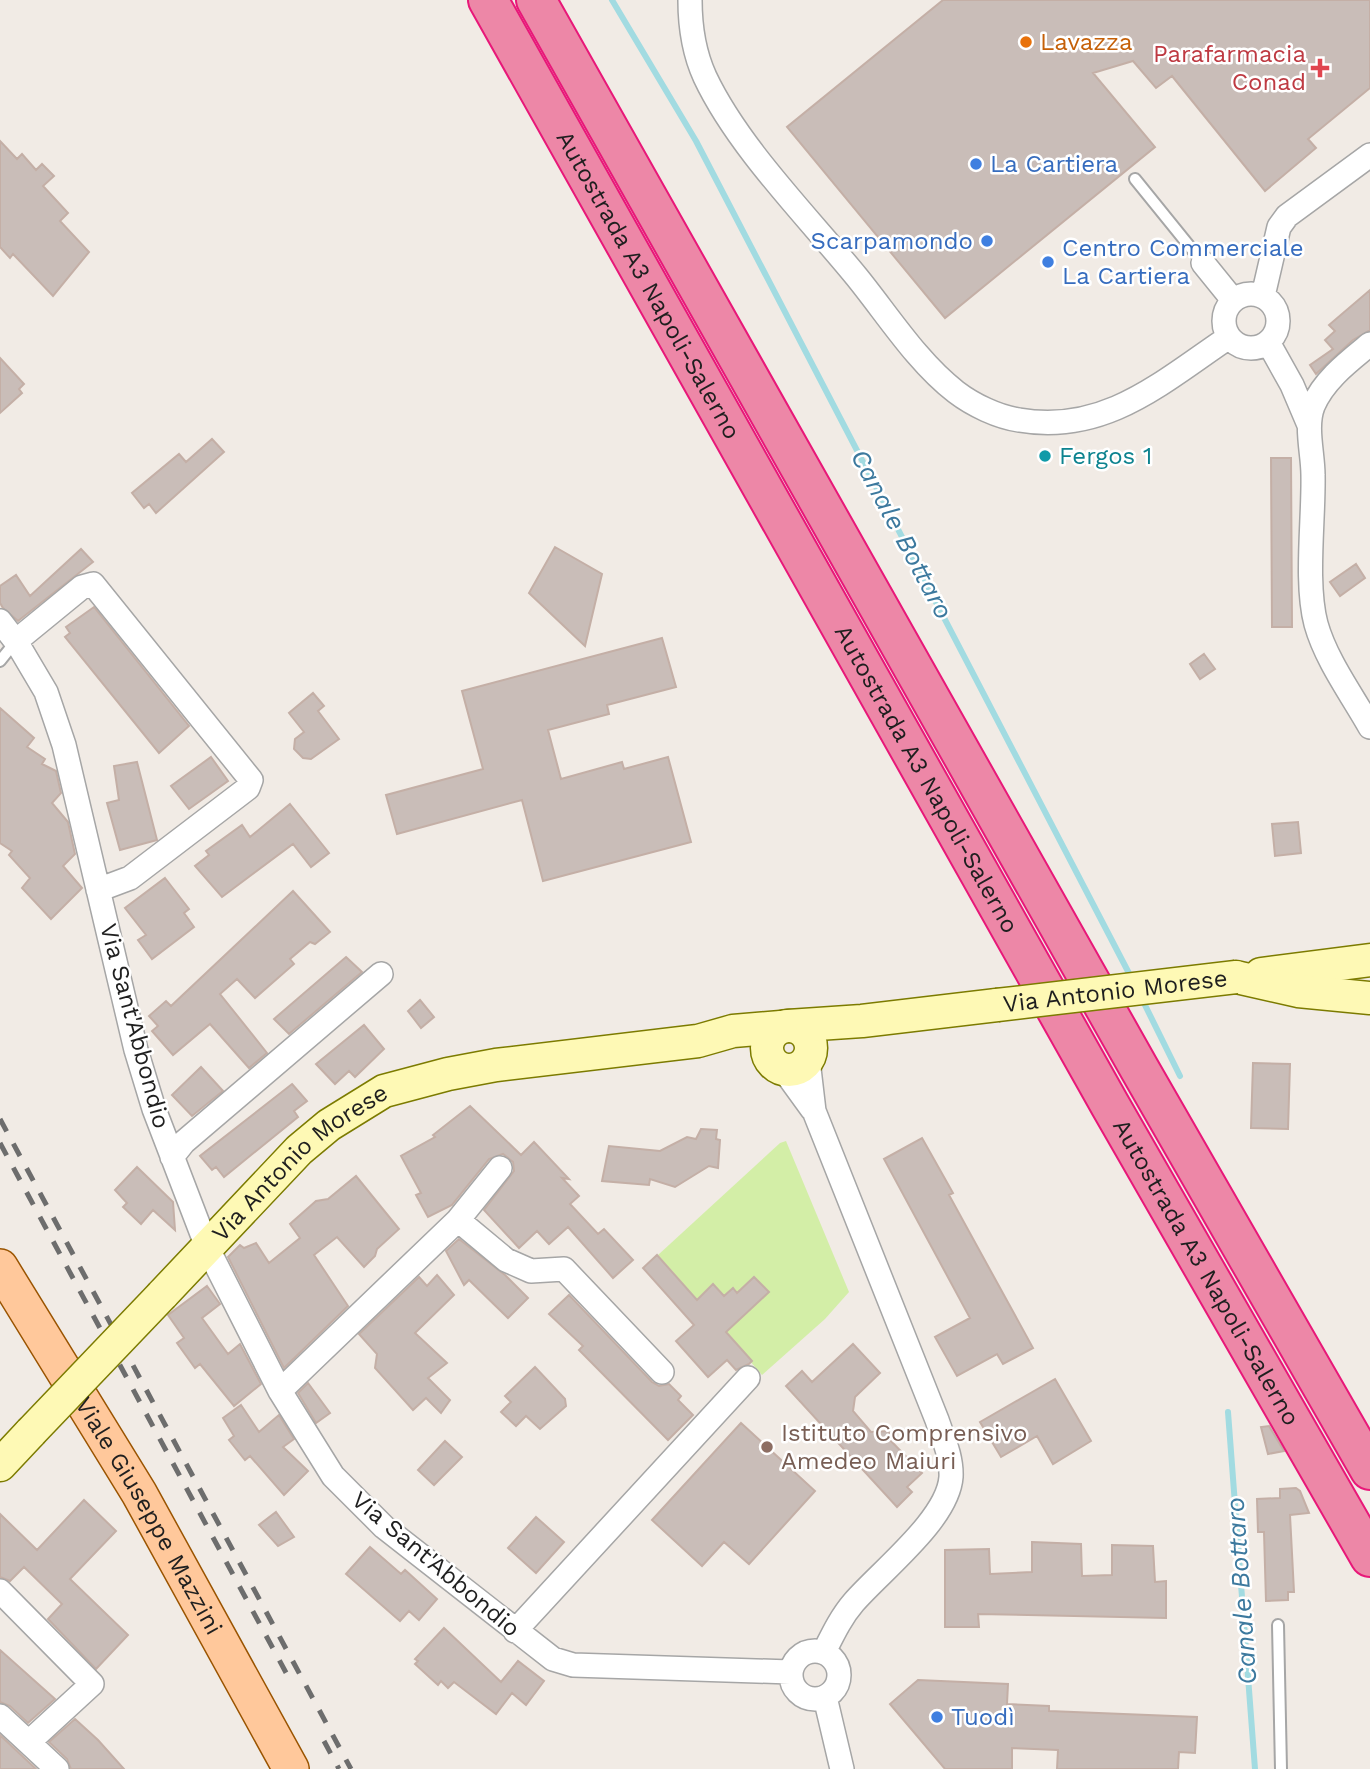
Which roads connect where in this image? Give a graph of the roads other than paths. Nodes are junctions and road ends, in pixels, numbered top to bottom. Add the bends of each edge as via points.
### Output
1 (488, 0) edge
2 (536, 0) edge
3 (691, 0) edge
4 (1370, 155) edge
5 (1135, 179) dead end
6 (1203, 263) joint
7 (1263, 296) junction
8 (1233, 300) junction
9 (1229, 337) junction
10 (1268, 342) junction
11 (1370, 344) edge
12 (1309, 425) junction
13 (0, 621) edge
14 (16, 641) junction
15 (0, 661) edge
16 (1370, 727) edge
17 (98, 890) junction
18 (1370, 960) edge
19 (381, 974) dead end
20 (1236, 977) junction
21 (1370, 998) edge
22 (862, 1021) junction
23 (784, 1026) junction
24 (698, 1041) junction
25 (794, 1063) junction
26 (172, 1157) junction
27 (500, 1168) dead end
28 (458, 1220) junction
29 (207, 1247) junction
30 (0, 1267) edge
31 (662, 1372) dead end
32 (748, 1378) dead end
33 (280, 1391) junction
34 (0, 1465) edge
35 (1370, 1470) edge
36 (1370, 1557) edge
37 (0, 1591) edge
38 (1278, 1626) dead end
39 (515, 1631) junction
40 (824, 1652) junction
41 (790, 1672) junction
42 (825, 1697) junction
43 (0, 1716) edge
44 (30, 1741) junction
45 (57, 1769) edge
46 (291, 1769) edge
47 (842, 1769) edge
48 (1281, 1769) edge

1 - 36 highway, Autostrada A3 Napoli-Salerno
2 - 35 highway, Autostrada A3 Napoli-Salerno
3 - 9 street via 697,57 727,115 928,364 957,393 988,411 1017,420 1058,423 1093,418 1128,405
4 - 7 street via 1279,226
5 - 6 lane
6 - 8 street
7 - 8 street via 1245,294
7 - 10 street via 1278,318
8 - 9 street via 1224,320
9 - 10 street via 1252,348
10 - 12 street
11 - 12 street via 1333,376 1313,407
12 - 16 street via 1315,623
13 - 14 street, Via Sant'Abbondio
14 - 15 lane
14 - 17 street, Via Sant'Abbondio via 46,692 64,745
14 - 17 street via 82,587 93,584 251,780 248,788 130,878
17 - 26 street, Via Sant'Abbondio via 136,1050
18 - 20 street, Via Antonio Morese
19 - 26 street
20 - 21 street
20 - 22 street, Via Antonio Morese, bridge
22 - 23 street, Via Antonio Morese
22 - 25 street, Via Antonio Morese
23 - 24 street, Via Antonio Morese via 733,1031
23 - 25 street via 796,1026 807,1035 812,1049
24 - 25 street, Via Antonio Morese
24 - 29 street, Via Antonio Morese via 496,1065 384,1091 299,1150
25 - 40 street via 937,1420 951,1475 948,1494 935,1514 853,1603
26 - 29 street, Via Sant'Abbondio
27 - 28 street
28 - 31 street via 506,1260 523,1268 564,1269
28 - 33 street
29 - 33 street, Via Sant'Abbondio
29 - 34 street, Via Antonio Morese, bridge
30 - 46 main road, Viale Giuseppe Mazzini via 139,1493
32 - 39 street
33 - 39 street, Via Sant'Abbondio via 333,1476 384,1527
37 - 44 street via 92,1684
38 - 48 lane
39 - 41 street, Via Sant'Abbondio via 553,1659 573,1665
40 - 41 street via 802,1654
40 - 42 street via 836,1662 839,1678
41 - 42 street via 793,1687 804,1697
42 - 47 street
43 - 44 street
44 - 45 street

